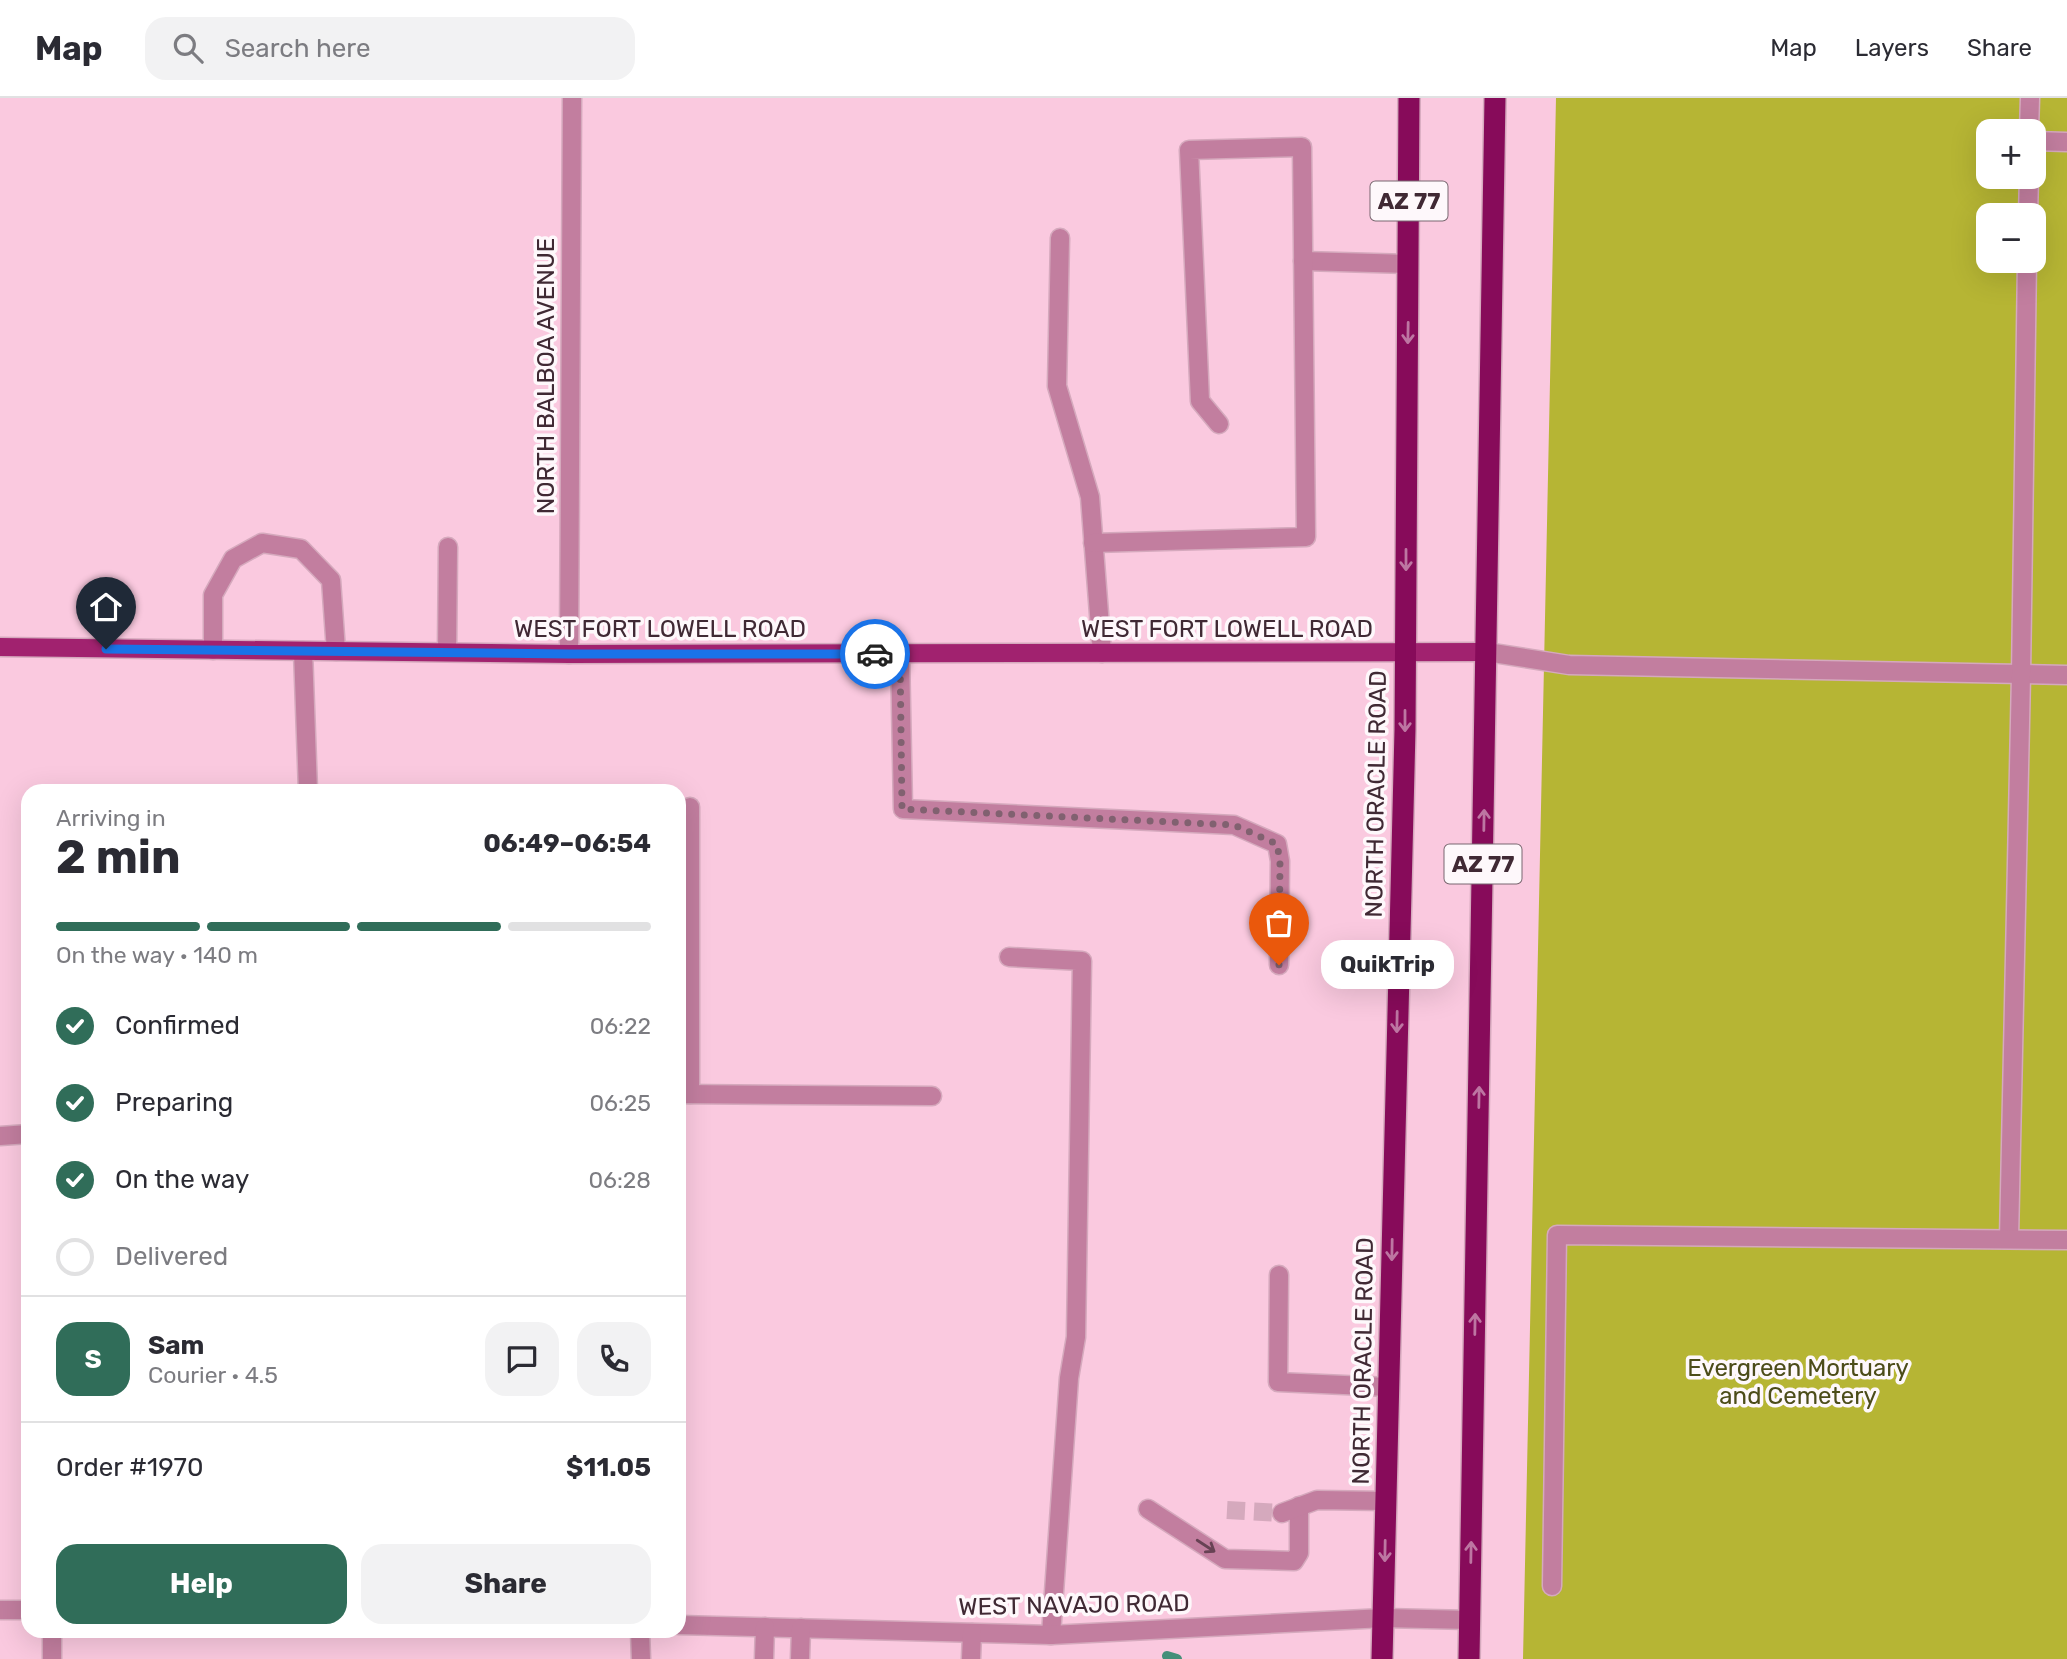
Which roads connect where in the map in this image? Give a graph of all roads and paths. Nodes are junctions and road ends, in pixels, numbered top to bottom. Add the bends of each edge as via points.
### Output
1 (572, 98) edge
2 (1409, 98) edge
3 (1495, 98) edge
4 (2030, 98) edge
5 (2029, 119) edge
6 (2046, 141) edge
7 (2067, 142) edge
8 (1060, 238) dead end
9 (1303, 261) junction
10 (1409, 264) junction
11 (2027, 273) edge
12 (1219, 424) dead end
13 (1093, 543) junction
14 (448, 547) dead end
15 (0, 648) edge
16 (213, 650) junction
17 (303, 650) junction
18 (336, 651) junction
19 (447, 652) junction
20 (1487, 652) junction
21 (1102, 653) junction
22 (1405, 653) junction
23 (569, 654) junction
24 (900, 654) junction
25 (2021, 675) junction
26 (2067, 675) edge
27 (308, 784) edge
28 (690, 807) dead end
29 (1009, 957) dead end
30 (1279, 965) dead end
31 (686, 998) edge
32 (686, 1094) edge
33 (932, 1096) dead end
34 (21, 1134) edge
35 (0, 1136) edge
36 (2009, 1239) junction
37 (2067, 1240) edge
38 (1279, 1275) dead end
39 (1388, 1387) junction
40 (1386, 1501) junction
41 (1299, 1506) junction
42 (1149, 1509) dead end
43 (1282, 1513) tunnel mouth
44 (1552, 1586) dead end
45 (0, 1610) edge
46 (21, 1610) edge
47 (1384, 1618) junction
48 (1470, 1620) junction
49 (686, 1625) edge
50 (765, 1627) junction
51 (801, 1628) junction
52 (972, 1633) junction
53 (1051, 1635) junction
54 (52, 1638) edge
55 (640, 1638) edge
56 (52, 1659) edge
57 (641, 1659) edge
58 (764, 1659) edge
59 (800, 1659) edge
60 (971, 1659) edge
61 (1382, 1659) edge
62 (1469, 1659) edge

1 - 23 street, NORTH BALBOA AVENUE
2 - 10 highway, NORTH ORACLE ROAD / AZ 77
3 - 20 highway, AZ 77
4 - 5 street
6 - 7 street
8 - 13 street via 1057,386 1090,497
9 - 10 street
9 - 12 street via 1302,147 1189,150 1200,401
9 - 13 street via 1306,537
10 -> 22 highway, NORTH ORACLE ROAD / AZ 77
11 - 25 street
13 - 21 street
14 - 19 street
15 - 16 main road, WEST FORT LOWELL ROAD
16 - 17 main road, WEST FORT LOWELL ROAD
16 - 18 street via 213,594 233,559 262,543 301,550 331,580
17 - 18 main road, WEST FORT LOWELL ROAD
17 - 27 street
18 - 19 main road, WEST FORT LOWELL ROAD
19 - 23 main road, WEST FORT LOWELL ROAD
20 - 22 main road, WEST FORT LOWELL ROAD
20 - 25 street via 1569,666
48 -> 20 highway, AZ 77
21 - 22 main road, WEST FORT LOWELL ROAD
21 - 24 main road, WEST FORT LOWELL ROAD
22 -> 39 highway, NORTH ORACLE ROAD / AZ 77
23 - 24 main road, WEST FORT LOWELL ROAD
24 - 30 street via 902,809 1234,825 1277,844
25 - 26 street
25 - 36 street
28 - 31 street
29 - 53 street via 1082,961 1076,1338 1069,1378
32 - 33 street
34 - 35 street
36 - 37 street
36 - 44 street via 1557,1235
38 - 39 street via 1278,1382
39 - 40 highway, NORTH ORACLE ROAD / AZ 77
40 - 41 street via 1317,1500
40 -> 47 highway, NORTH ORACLE ROAD / AZ 77
42 -> 41 street via 1225,1559 1294,1561 1299,1553
41 - 43 street
45 - 46 street
47 - 48 street, WEST NAVAJO ROAD
47 - 53 street, WEST NAVAJO ROAD
47 - 61 highway, NORTH ORACLE ROAD / AZ 77
48 - 62 highway, AZ 77
49 - 50 street, WEST NAVAJO ROAD
50 - 51 street, WEST NAVAJO ROAD
50 - 58 street
51 - 52 street, WEST NAVAJO ROAD
51 - 59 street
52 - 53 street, WEST NAVAJO ROAD
52 - 60 street
54 - 56 street
55 - 57 street

